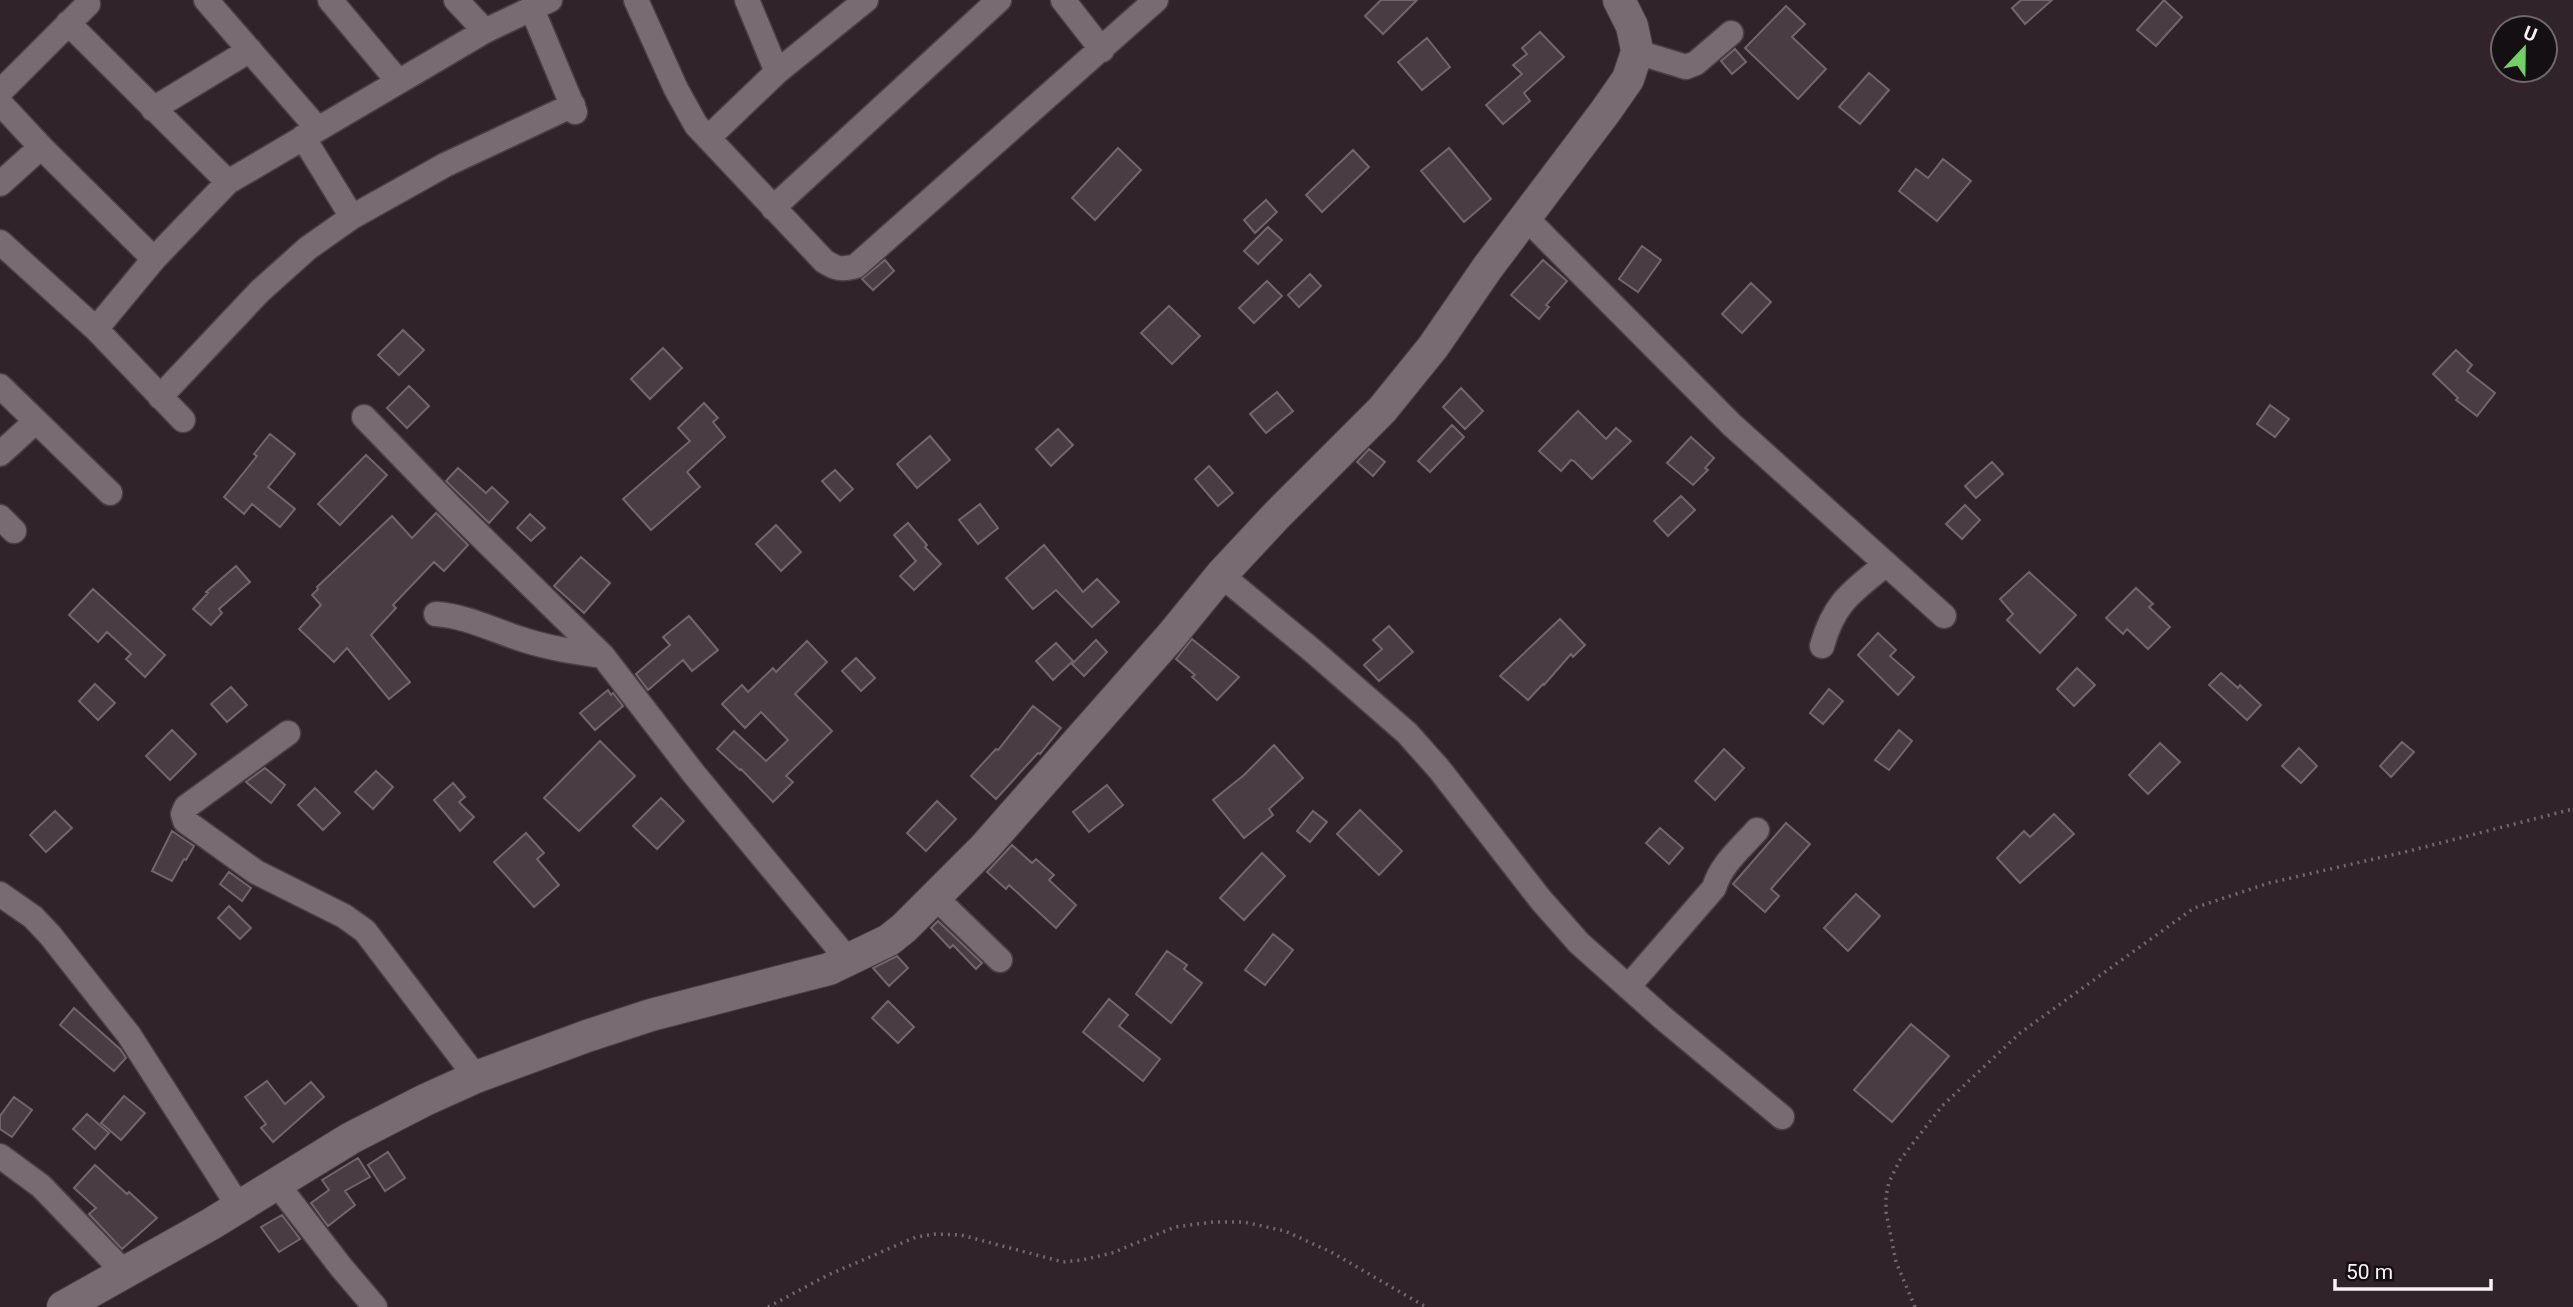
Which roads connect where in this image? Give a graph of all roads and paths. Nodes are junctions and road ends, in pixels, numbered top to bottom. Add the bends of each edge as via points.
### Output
1 (206, 0) edge
2 (330, 0) edge
3 (456, 0) edge
4 (636, 0) edge
5 (747, 0) edge
6 (866, 0) edge
7 (999, 0) edge
8 (1063, 0) edge
9 (1156, 0) edge
10 (1619, 0) edge
11 (88, 4) dead end
12 (541, 5) edge
13 (843, 8) edge
14 (68, 23) junction
15 (485, 31) junction
16 (1731, 33) dead end
17 (250, 50) junction
18 (1102, 50) junction
19 (1637, 52) junction
20 (777, 72) junction
21 (398, 81) junction
22 (0, 92) edge
23 (0, 103) edge
24 (153, 109) junction
25 (310, 133) junction
26 (708, 138) junction
27 (41, 147) junction
28 (228, 182) junction
29 (0, 184) edge
30 (773, 208) junction
31 (1525, 216) junction
32 (352, 217) junction
33 (0, 242) edge
34 (154, 259) junction
35 (96, 329) junction
36 (0, 386) edge
37 (160, 397) junction
38 (364, 417) dead end
39 (183, 420) dead end
40 (35, 422) junction
41 (0, 454) edge
42 (110, 493) dead end
43 (1886, 564) junction
44 (1221, 575) junction
45 (436, 614) dead end
46 (1944, 616) dead end
47 (1822, 646) dead end
48 (603, 656) junction
49 (288, 733) dead end
50 (2573, 810) edge
51 (1757, 830) dead end
52 (0, 894) edge
53 (936, 898) junction
54 (1000, 960) dead end
55 (849, 961) junction
56 (1628, 986) junction
57 (476, 1077) junction
58 (1782, 1117) dead end
59 (0, 1156) edge
60 (277, 1184) junction
61 (239, 1207) junction
62 (126, 1274) junction
63 (63, 1307) edge
64 (375, 1307) edge
65 (768, 1307) edge
66 (1426, 1307) edge
67 (1915, 1307) edge

1 - 17 street
2 - 21 street
3 - 15 street
4 - 26 street via 681,99
5 - 20 street
6 - 13 street
7 - 30 street
8 - 18 street
9 - 18 street
10 - 19 street via 1632,26
11 - 14 street
12 - 15 street
12 - 32 street via 574,108 445,165
13 - 20 street
14 - 22 street
14 - 24 street
15 - 21 street
16 - 19 street via 1686,67
17 - 24 street
17 - 25 street
18 - 30 street via 856,266 834,268
19 - 31 street via 1628,79
20 - 26 street
21 - 25 street
23 - 27 street
24 - 28 street
25 - 28 street
25 - 32 street
26 - 30 street
27 - 29 street
27 - 34 street
28 - 34 street
31 - 43 street via 1732,425
31 - 44 street via 1433,347 1382,410
32 - 37 street via 260,291
33 - 35 street
34 - 35 street
35 - 37 street
36 - 40 street
37 - 39 street
38 - 48 street
40 - 41 street
40 - 42 street
43 - 46 street
43 - 47 street via 1837,608
44 - 53 street
44 - 56 street via 1407,733 1541,900 1579,943
45 - 48 street via 464,618 557,649
48 - 55 street
49 - 57 street via 186,807 185,821 256,872 336,911 365,931
50 - 67 path via 2269,883 2194,908 2020,1032 1942,1106 1900,1160 1889,1182 1886,1212 1896,1262
51 - 56 street via 1725,864 1714,888
52 - 61 street via 50,935 129,1035
53 - 54 street
53 - 55 street via 889,940
55 - 57 street via 638,1019
56 - 58 street
57 - 60 street via 351,1138
59 - 62 street via 41,1186
60 - 61 street
60 - 64 street
61 - 62 street
62 - 63 street
65 - 66 path via 916,1237 961,1235 1063,1262 1096,1258 1175,1227 1244,1222 1285,1231 1331,1252

